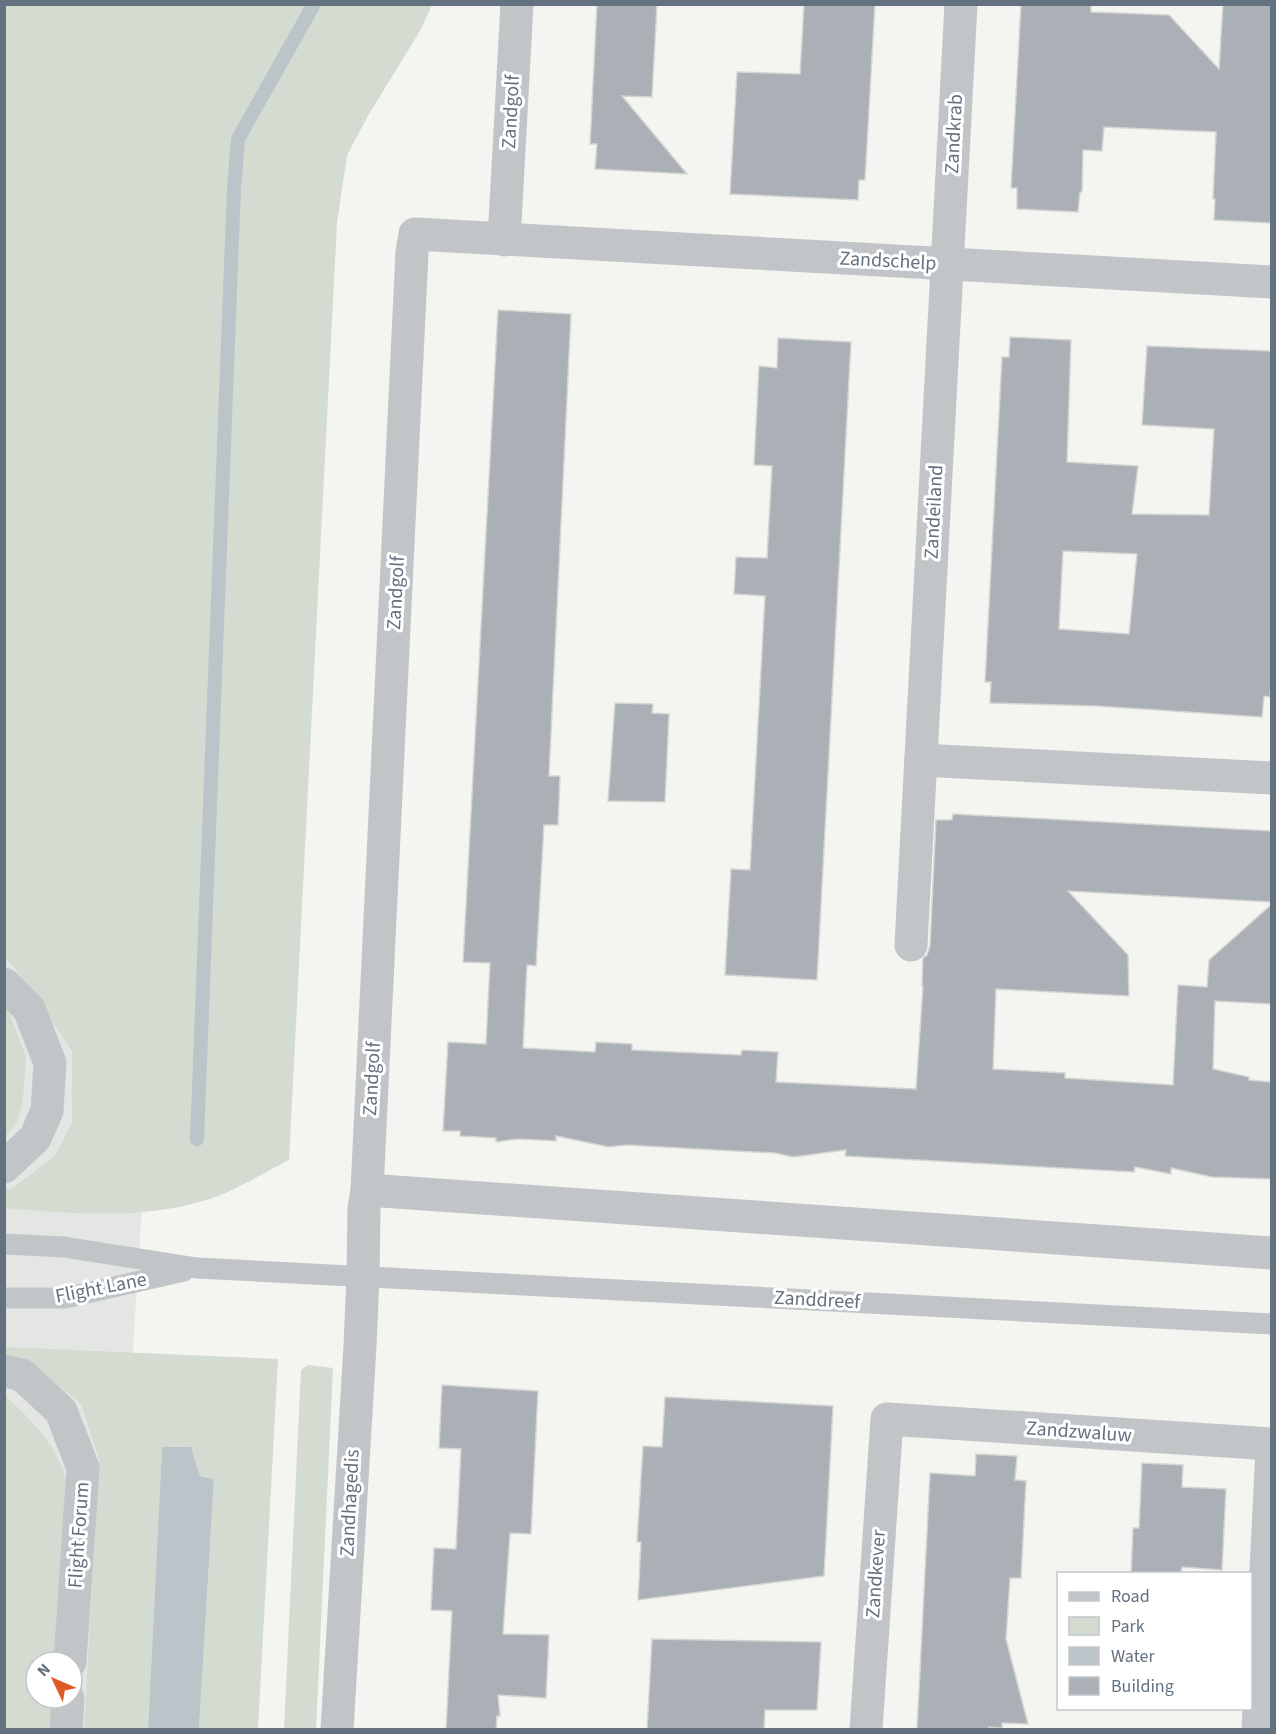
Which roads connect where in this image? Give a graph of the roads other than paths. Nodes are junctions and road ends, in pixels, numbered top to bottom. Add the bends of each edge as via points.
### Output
1 (517, 4) edge
2 (961, 4) edge
3 (504, 240) junction
4 (947, 264) junction
5 (1272, 282) edge
6 (921, 760) junction
7 (1272, 778) edge
8 (911, 945) dead end
9 (4, 984) edge
10 (4, 1167) edge
11 (366, 1190) junction
12 (4, 1244) edge
13 (1272, 1253) edge
14 (197, 1268) junction
15 (363, 1276) junction
16 (4, 1298) edge
17 (1272, 1324) edge
18 (4, 1371) edge
19 (886, 1419) joint
20 (1272, 1444) edge
21 (1272, 1449) edge
22 (1267, 1619) edge
23 (71, 1650) edge
24 (67, 1710) edge
25 (66, 1730) edge
26 (337, 1730) edge
27 (866, 1730) edge
28 (1258, 1730) edge

1 - 3 street, Zandgolf
2 - 4 street, Zandkrab
3 - 4 street, Zandschelp
3 - 11 street, Zandgolf via 415,234 412,252
4 - 5 street, Zandschelp
4 - 6 street, Zandeiland
6 - 7 street
6 - 8 street, Zandeiland
9 - 10 street via 29,1010 50,1063 46,1111 35,1138
11 - 13 street
11 - 15 street, Zandgolf
12 - 14 lane, Flight Lane via 64,1247
14 - 15 lane, Flight Lane
14 - 16 lane, Flight Lane via 65,1298
15 - 17 lane, Zanddreef
15 - 26 street, Zandhagedis
18 - 23 street, Flight Forum via 22,1375 62,1410 83,1468
19 - 20 street, Zandzwaluw
19 - 27 street, Zandkever
21 - 22 street
22 - 28 street
24 - 25 street

